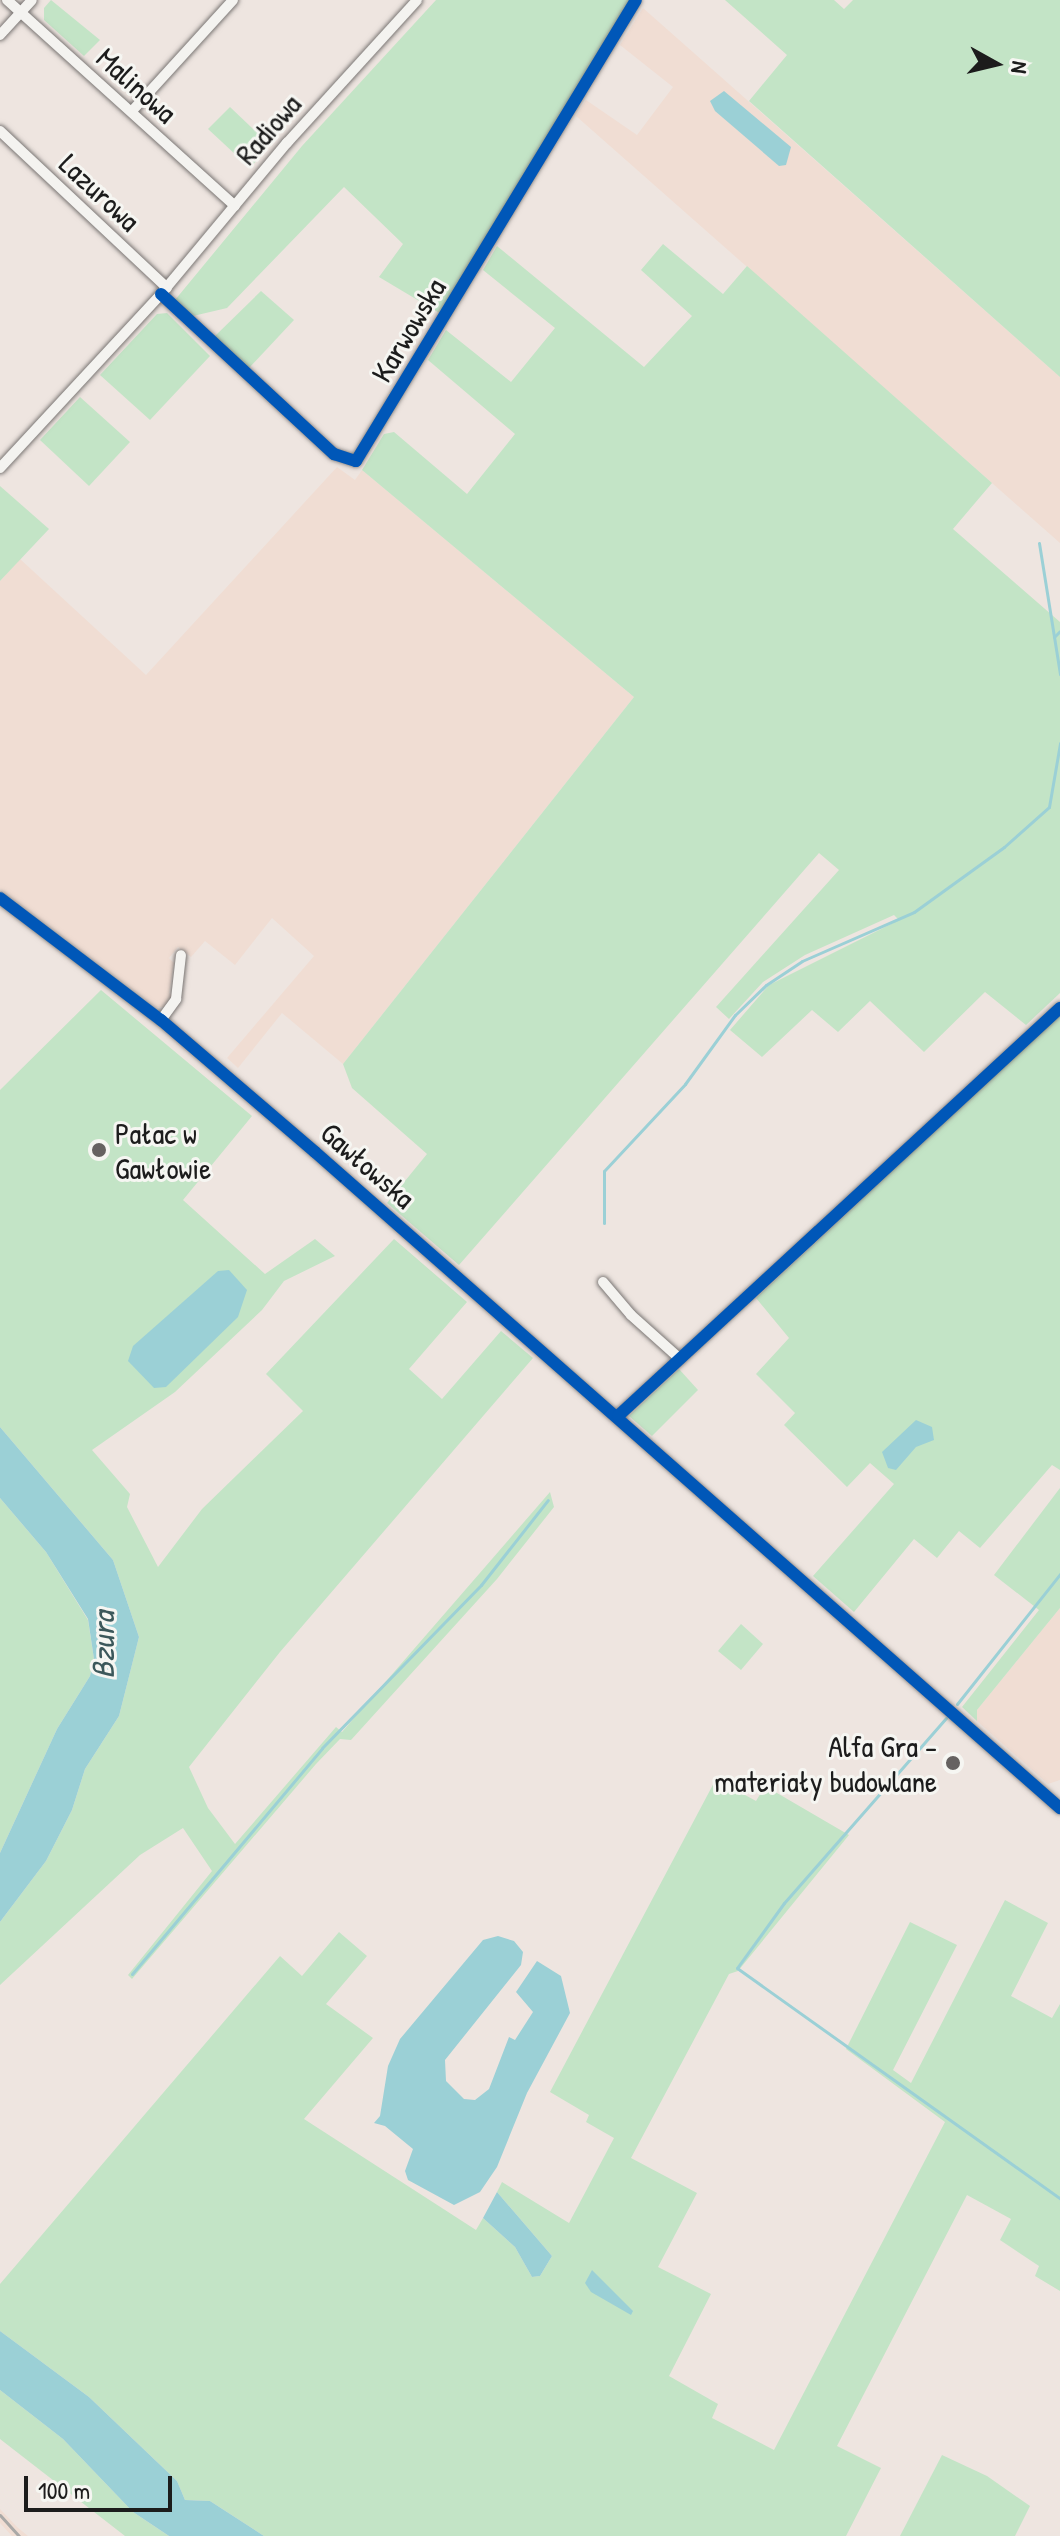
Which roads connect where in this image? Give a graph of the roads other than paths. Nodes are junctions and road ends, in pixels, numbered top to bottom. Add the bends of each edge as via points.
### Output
1 (7, 0) edge
2 (32, 0) edge
3 (233, 0) edge
4 (417, 0) edge
5 (636, 0) edge
6 (20, 13) junction
7 (0, 35) edge
8 (132, 111) junction
9 (0, 131) edge
10 (235, 206) junction
11 (164, 291) junction
12 (0, 468) edge
13 (0, 898) edge
14 (181, 955) dead end
15 (1060, 1008) edge
16 (161, 1020) junction
17 (603, 1282) dead end
18 (680, 1359) junction
19 (618, 1416) junction
20 (1060, 1808) edge

1 - 6 street, Malinowa
2 - 6 street
3 - 8 street
4 - 10 street, Radiowa
5 - 11 street, Karwowska via 356,461 334,454
6 - 7 street
6 - 8 street, Malinowa
8 - 10 street, Malinowa
9 - 11 street, Lazurowa
10 - 11 street, Radiowa
11 - 12 street
13 - 16 street, Gawłowska
14 - 16 street via 176,999
15 - 18 street
16 - 19 street, Gawłowska
17 - 18 street via 620,1305
18 - 19 street
19 - 20 street, Gawłowska

